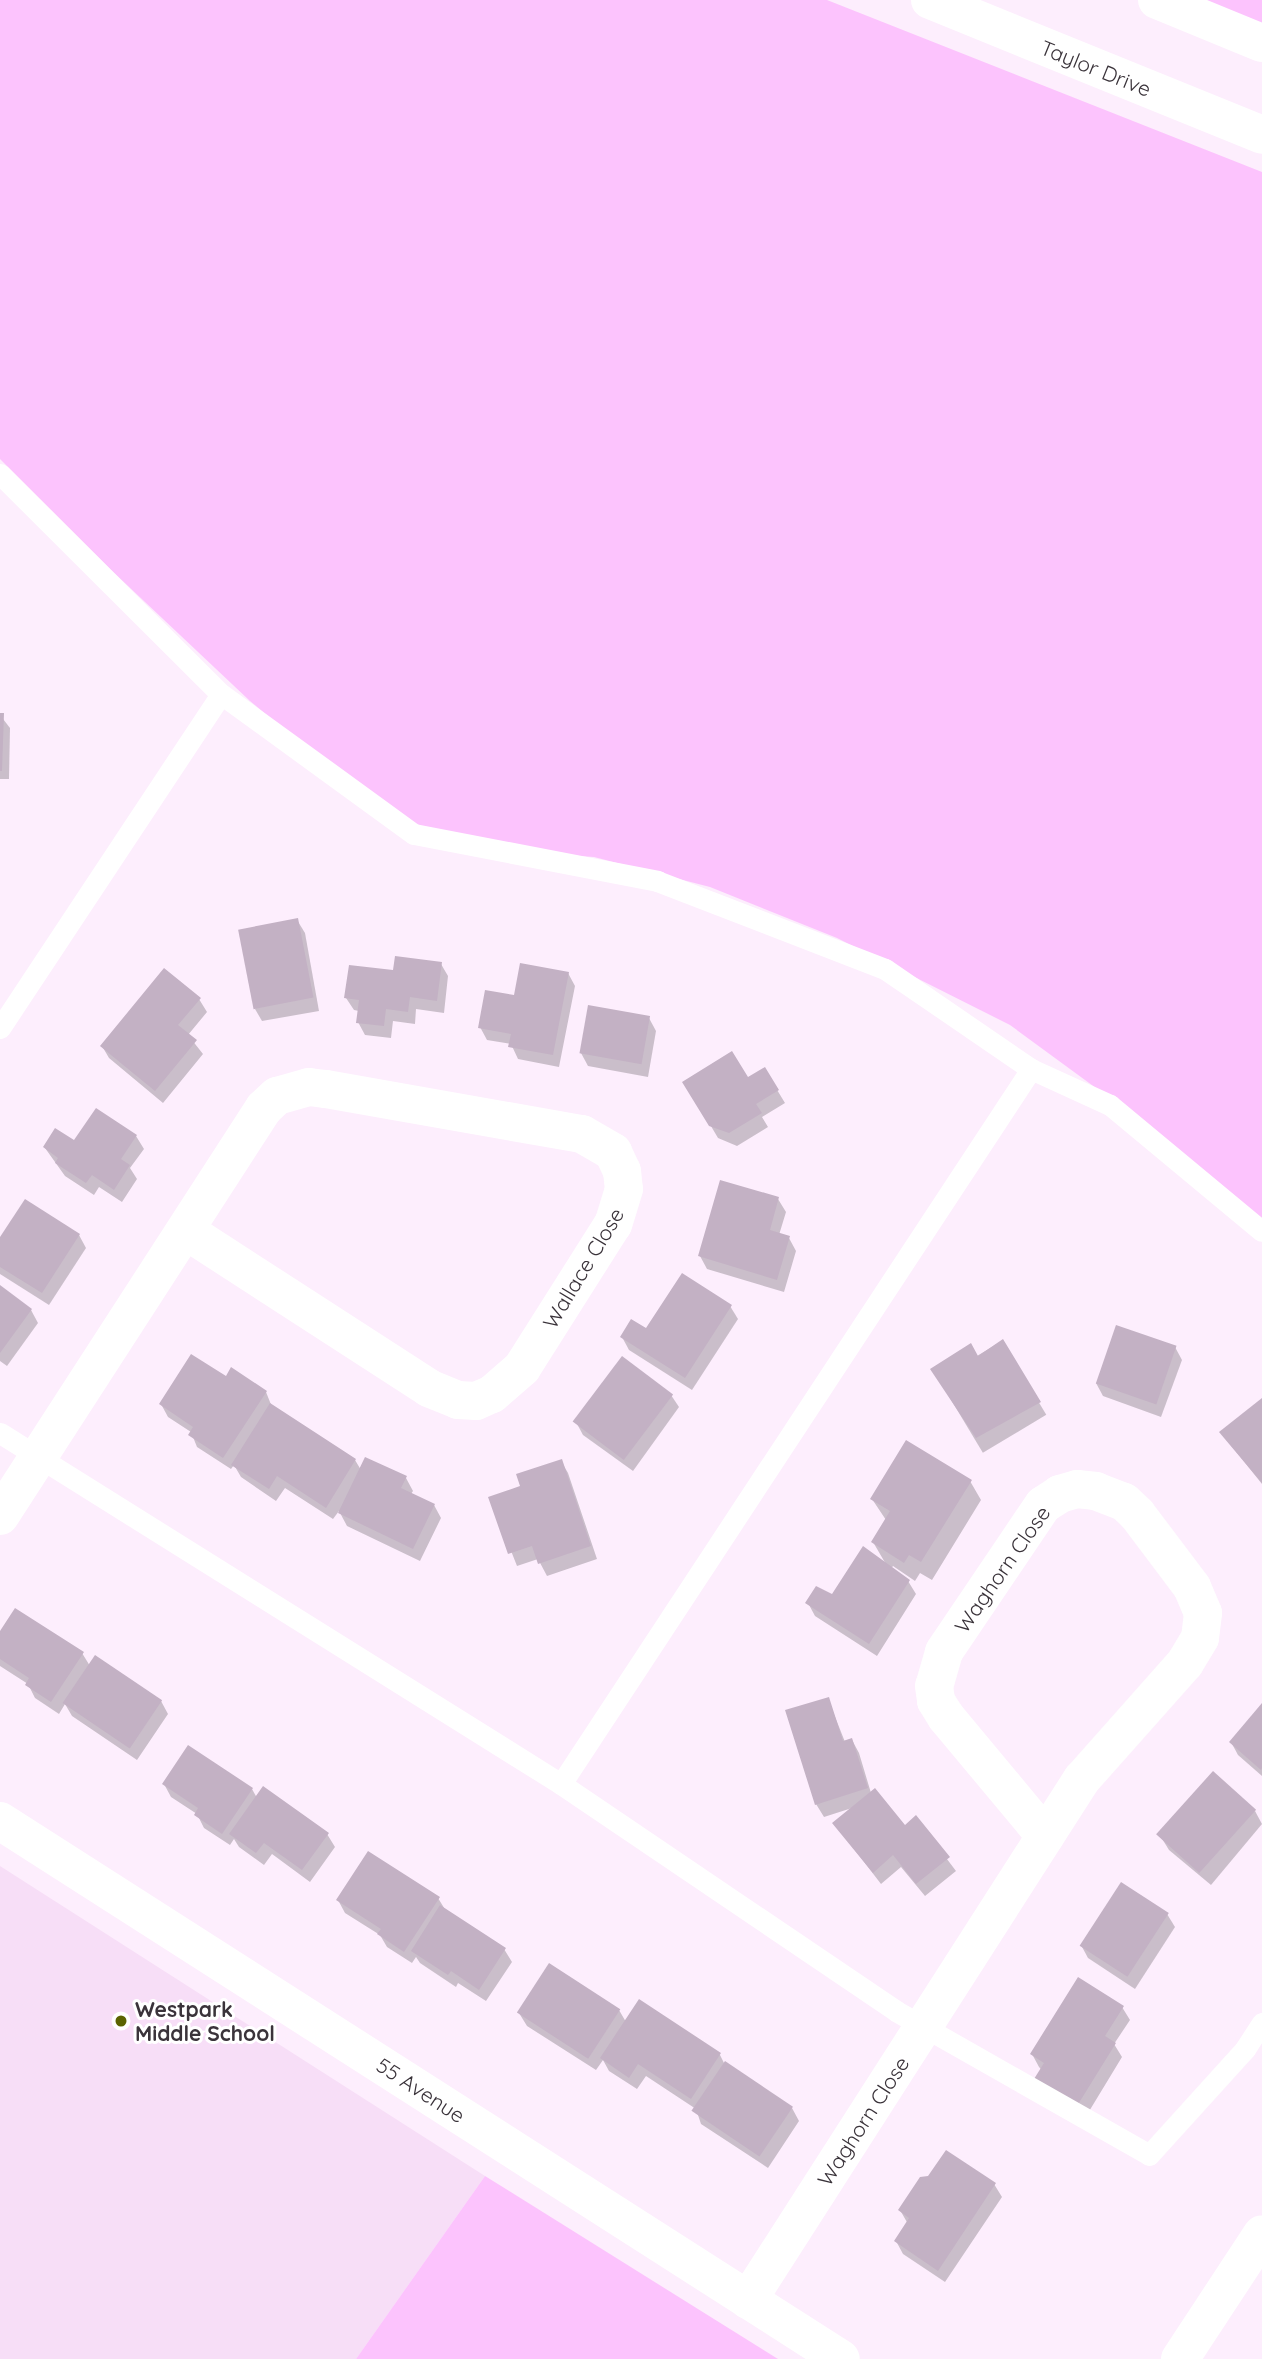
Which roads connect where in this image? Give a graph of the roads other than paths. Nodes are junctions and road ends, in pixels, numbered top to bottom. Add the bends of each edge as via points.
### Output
1 (930, 0) edge
2 (1157, 0) edge
3 (1262, 43) edge
4 (1262, 135) edge
5 (0, 474) edge
6 (221, 694) junction
7 (0, 1028) edge
8 (1031, 1069) junction
9 (186, 1231) junction
10 (1262, 1231) edge
11 (0, 1433) edge
12 (37, 1458) junction
13 (0, 1516) edge
14 (561, 1784) junction
15 (0, 1821) edge
16 (1045, 1836) junction
17 (1262, 2023) edge
18 (923, 2028) junction
19 (1262, 2234) edge
20 (748, 2300) junction
21 (841, 2359) edge
22 (1180, 2359) edge

1 - 4 street, Taylor Drive
2 - 3 street
5 - 6 lane
6 - 7 lane
6 - 8 lane via 414,834 657,881 884,968
8 - 10 lane via 1110,1105
8 - 14 lane
9 - 9 street, Wallace Close via 429,1388 458,1400 476,1401 500,1389 522,1368 614,1224 624,1189 622,1171 613,1152 582,1134 309,1087 277,1096 264,1108
9 - 12 street, Wallace Close
11 - 12 lane
12 - 13 street, Wallace Close
12 - 14 lane
14 - 18 lane
15 - 20 street, 55 Avenue
16 - 16 street, Waghorn Close via 1090,1768 1185,1663 1203,1625 1200,1601 1192,1587 1138,1514 1124,1502 1096,1491 1077,1489 1043,1505 944,1652 934,1686 936,1701 946,1717
16 - 18 street, Waghorn Close
17 - 18 lane via 1245,2049 1149,2155
18 - 20 street, Waghorn Close
19 - 22 street
20 - 21 street, 55 Avenue

